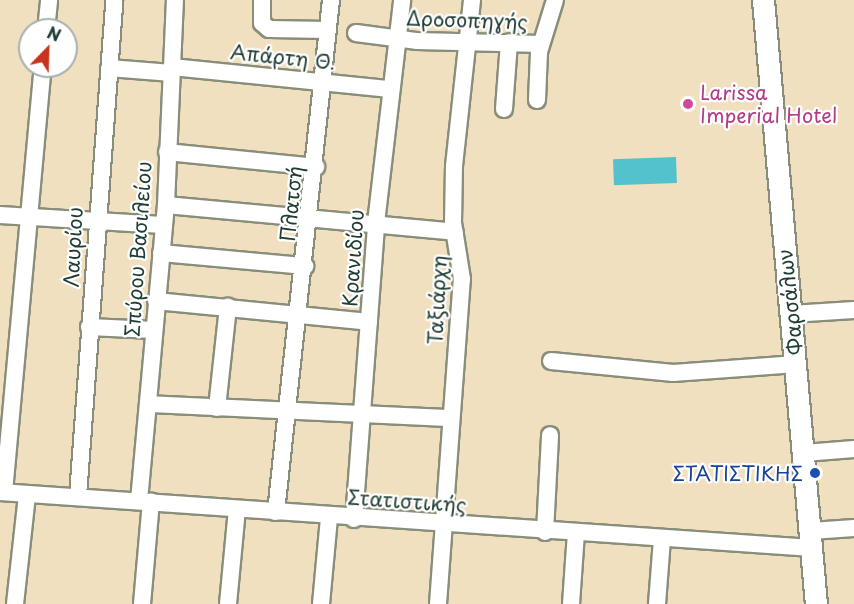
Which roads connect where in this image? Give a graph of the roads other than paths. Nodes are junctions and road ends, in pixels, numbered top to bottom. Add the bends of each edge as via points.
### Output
1 (49, 0) edge
2 (114, 0) edge
3 (175, 0) edge
4 (262, 0) edge
5 (331, 0) edge
6 (402, 0) edge
7 (472, 0) edge
8 (555, 0) edge
9 (763, 0) edge
10 (47, 18) edge
11 (328, 30) junction
12 (356, 33) dead end
13 (398, 39) junction
14 (466, 40) junction
15 (509, 42) junction
16 (541, 44) junction
17 (109, 68) junction
18 (172, 70) junction
19 (42, 78) edge
20 (324, 82) junction
21 (390, 89) junction
22 (537, 100) dead end
23 (504, 109) dead end
24 (166, 152) junction
25 (316, 167) junction
26 (166, 205) junction
27 (0, 215) edge
28 (29, 216) junction
29 (310, 216) junction
30 (95, 222) junction
31 (376, 223) junction
32 (164, 225) junction
33 (455, 232) junction
34 (161, 253) junction
35 (305, 266) junction
36 (156, 301) junction
37 (228, 307) junction
38 (854, 310) edge
39 (299, 314) junction
40 (792, 314) junction
41 (369, 322) junction
42 (89, 327) junction
43 (153, 330) junction
44 (551, 361) dead end
45 (797, 364) junction
46 (147, 404) junction
47 (217, 408) junction
48 (284, 411) junction
49 (361, 415) junction
50 (450, 418) junction
51 (550, 435) dead end
52 (854, 449) edge
53 (804, 453) junction
54 (2, 492) edge
55 (27, 495) junction
56 (78, 496) junction
57 (145, 501) junction
58 (237, 509) junction
59 (276, 512) junction
60 (329, 517) junction
61 (354, 519) junction
62 (444, 524) junction
63 (854, 528) edge
64 (545, 532) junction
65 (576, 533) junction
66 (662, 539) junction
67 (811, 540) junction
68 (15, 604) edge
69 (142, 604) edge
70 (228, 604) edge
71 (321, 604) edge
72 (438, 604) edge
73 (571, 604) edge
74 (657, 604) edge
75 (816, 604) edge

1 - 10 street
2 - 17 street, Λαυρίου
3 - 18 street, Σπύρου Βασιλείου
4 - 11 street via 264,27
5 - 11 street, Πλατσή
6 - 13 street, Κρανιδίου
7 - 14 street, Ταξιάρχη
8 - 16 street
9 - 40 main road, Φαρσάλων
11 - 20 street, Πλατσή
12 - 13 street, Δροσοπηγής
13 - 14 street, Δροσοπηγής
13 - 21 street, Κρανιδίου
14 - 15 street, Δροσοπηγής
14 - 33 street, Ταξιάρχη via 454,166
15 - 16 street, Δροσοπηγής
15 - 23 street
16 - 22 street
17 - 18 street, Απάρτη Θ.
17 - 30 street, Λαυρίου
18 - 20 street, Απάρτη Θ.
18 - 24 street, Σπύρου Βασιλείου
19 - 28 street
20 - 21 street, Απάρτη Θ.
20 - 25 street, Πλατσή
21 - 31 street, Κρανιδίου
24 - 25 street
24 - 26 street, Σπύρου Βασιλείου
25 - 29 street, Πλατσή
26 - 29 street
26 - 32 street, Σπύρου Βασιλείου
27 - 28 street
28 - 30 street
28 - 54 street
29 - 31 street
29 - 35 street, Πλατσή
30 - 32 street
30 - 42 street, Λαυρίου
31 - 33 street
31 - 41 street, Κρανιδίου
32 - 34 street, Σπύρου Βασιλείου
33 - 50 street, Ταξιάρχη via 462,279
34 - 35 street
34 - 36 street, Σπύρου Βασιλείου
35 - 39 street, Πλατσή
36 - 37 street
36 - 43 street, Σπύρου Βασιλείου
37 - 39 street
37 - 47 street
38 - 40 street
39 - 41 street
39 - 48 street, Πλατσή
40 - 45 main road, Φαρσάλων
41 - 49 street, Κρανιδίου
42 - 43 street
42 - 56 street, Λαυρίου
43 - 46 street, Σπύρου Βασιλείου
44 - 45 street via 672,373
45 - 53 main road, Φαρσάλων
46 - 47 street
46 - 57 street, Σπύρου Βασιλείου
47 - 48 street
48 - 49 street
48 - 59 street, Πλατσή
49 - 50 street
49 - 61 street, Κρανιδίου
50 - 62 street, Ταξιάρχη
51 - 64 street
52 - 53 street
53 - 67 main road, Φαρσάλων
54 - 55 street, Στατιστικής
55 - 56 street, Στατιστικής
55 - 68 street
56 - 57 street, Στατιστικής
57 - 58 street, Στατιστικής
57 - 69 street, Σπύρου Βασιλείου
58 - 59 street, Στατιστικής
58 - 70 street
59 - 60 street, Στατιστικής
60 - 61 street, Στατιστικής
60 - 71 street
61 - 62 street, Στατιστικής
62 - 64 street, Στατιστικής
62 - 72 street, Ταξιάρχη
63 - 67 street, Στατιστικής
64 - 65 street, Στατιστικής
65 - 66 street, Στατιστικής
65 - 73 street
66 - 67 street, Στατιστικής
66 - 74 street
67 - 75 main road, Φαρσάλων

